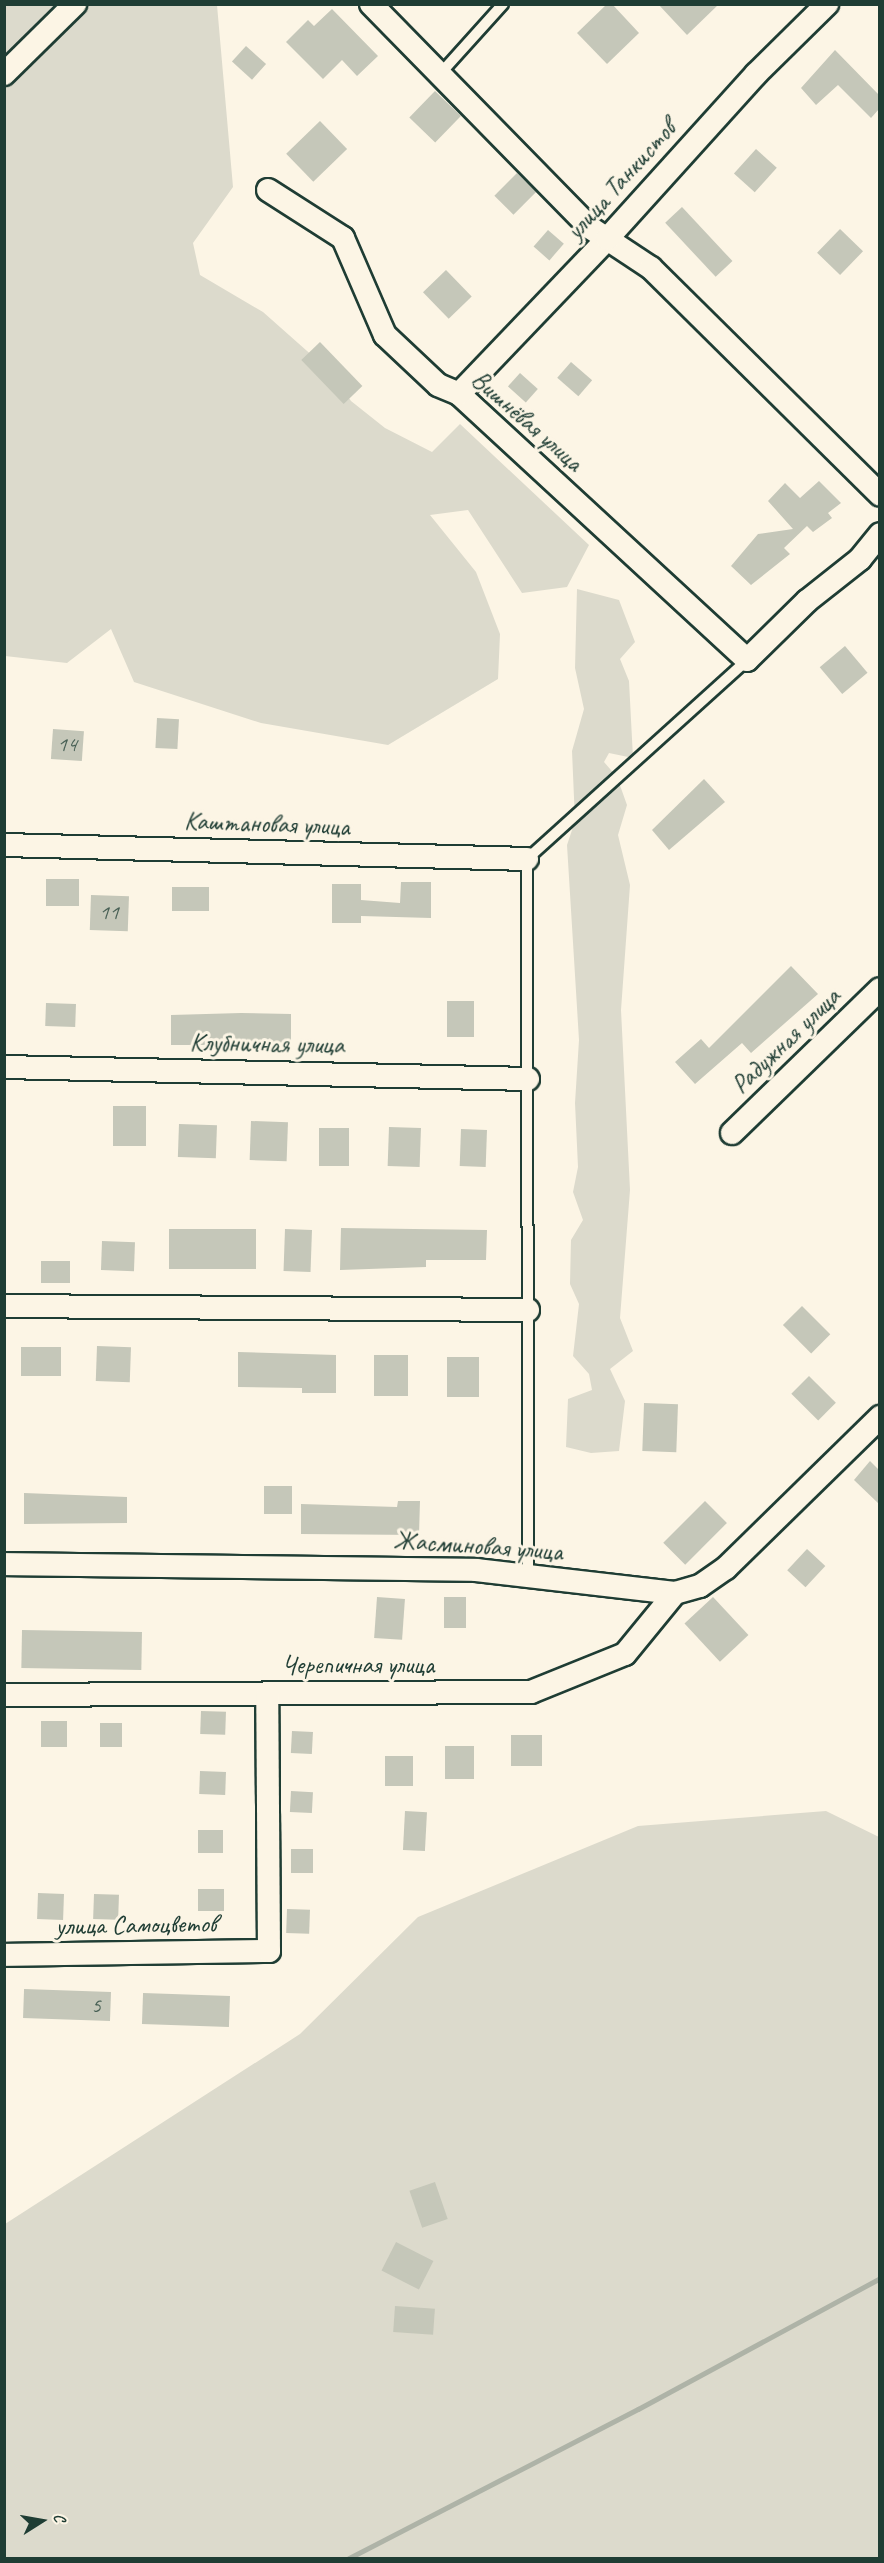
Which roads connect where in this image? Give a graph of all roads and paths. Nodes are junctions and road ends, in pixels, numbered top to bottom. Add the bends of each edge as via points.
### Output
1 (75, 4) edge
2 (371, 4) edge
3 (502, 4) edge
4 (826, 4) edge
5 (4, 74) edge
6 (440, 74) junction
7 (268, 190) dead end
8 (607, 239) junction
9 (459, 394) junction
10 (879, 495) edge
11 (879, 534) edge
12 (747, 660) junction
13 (4, 845) edge
14 (527, 859) junction
15 (879, 989) edge
16 (4, 1067) edge
17 (528, 1079) junction
18 (732, 1134) dead end
19 (4, 1306) edge
20 (528, 1310) junction
21 (879, 1417) edge
22 (4, 1564) edge
23 (528, 1576) junction
24 (675, 1593) junction
25 (267, 1694) junction
26 (4, 1695) edge
27 (4, 1955) edge

1 - 5 street
2 - 6 street
3 - 6 lane
4 - 8 street, улица Танкистов via 756,74
6 - 8 street via 589,227
7 - 9 street, Вишнёвая улица via 343,238 385,335 438,385
8 - 9 street, улица Танкистов
8 - 10 street via 651,268
9 - 12 street, Вишнёвая улица
11 - 12 street via 860,559 807,601
12 - 14 lane
13 - 14 street, Каштановая улица
14 - 17 lane
15 - 18 street, Радужная улица
16 - 17 street, Клубничная улица
17 - 20 lane
19 - 20 street
20 - 23 lane
21 - 24 street, Жасминовая улица via 726,1568 700,1586
22 - 23 street, Жасминовая улица via 476,1570
23 - 24 street, Жасминовая улица
24 - 25 street, Черепичная улица via 625,1653 531,1692
25 - 26 street, Черепичная улица
25 - 27 street, улица Самоцветов via 269,1951

